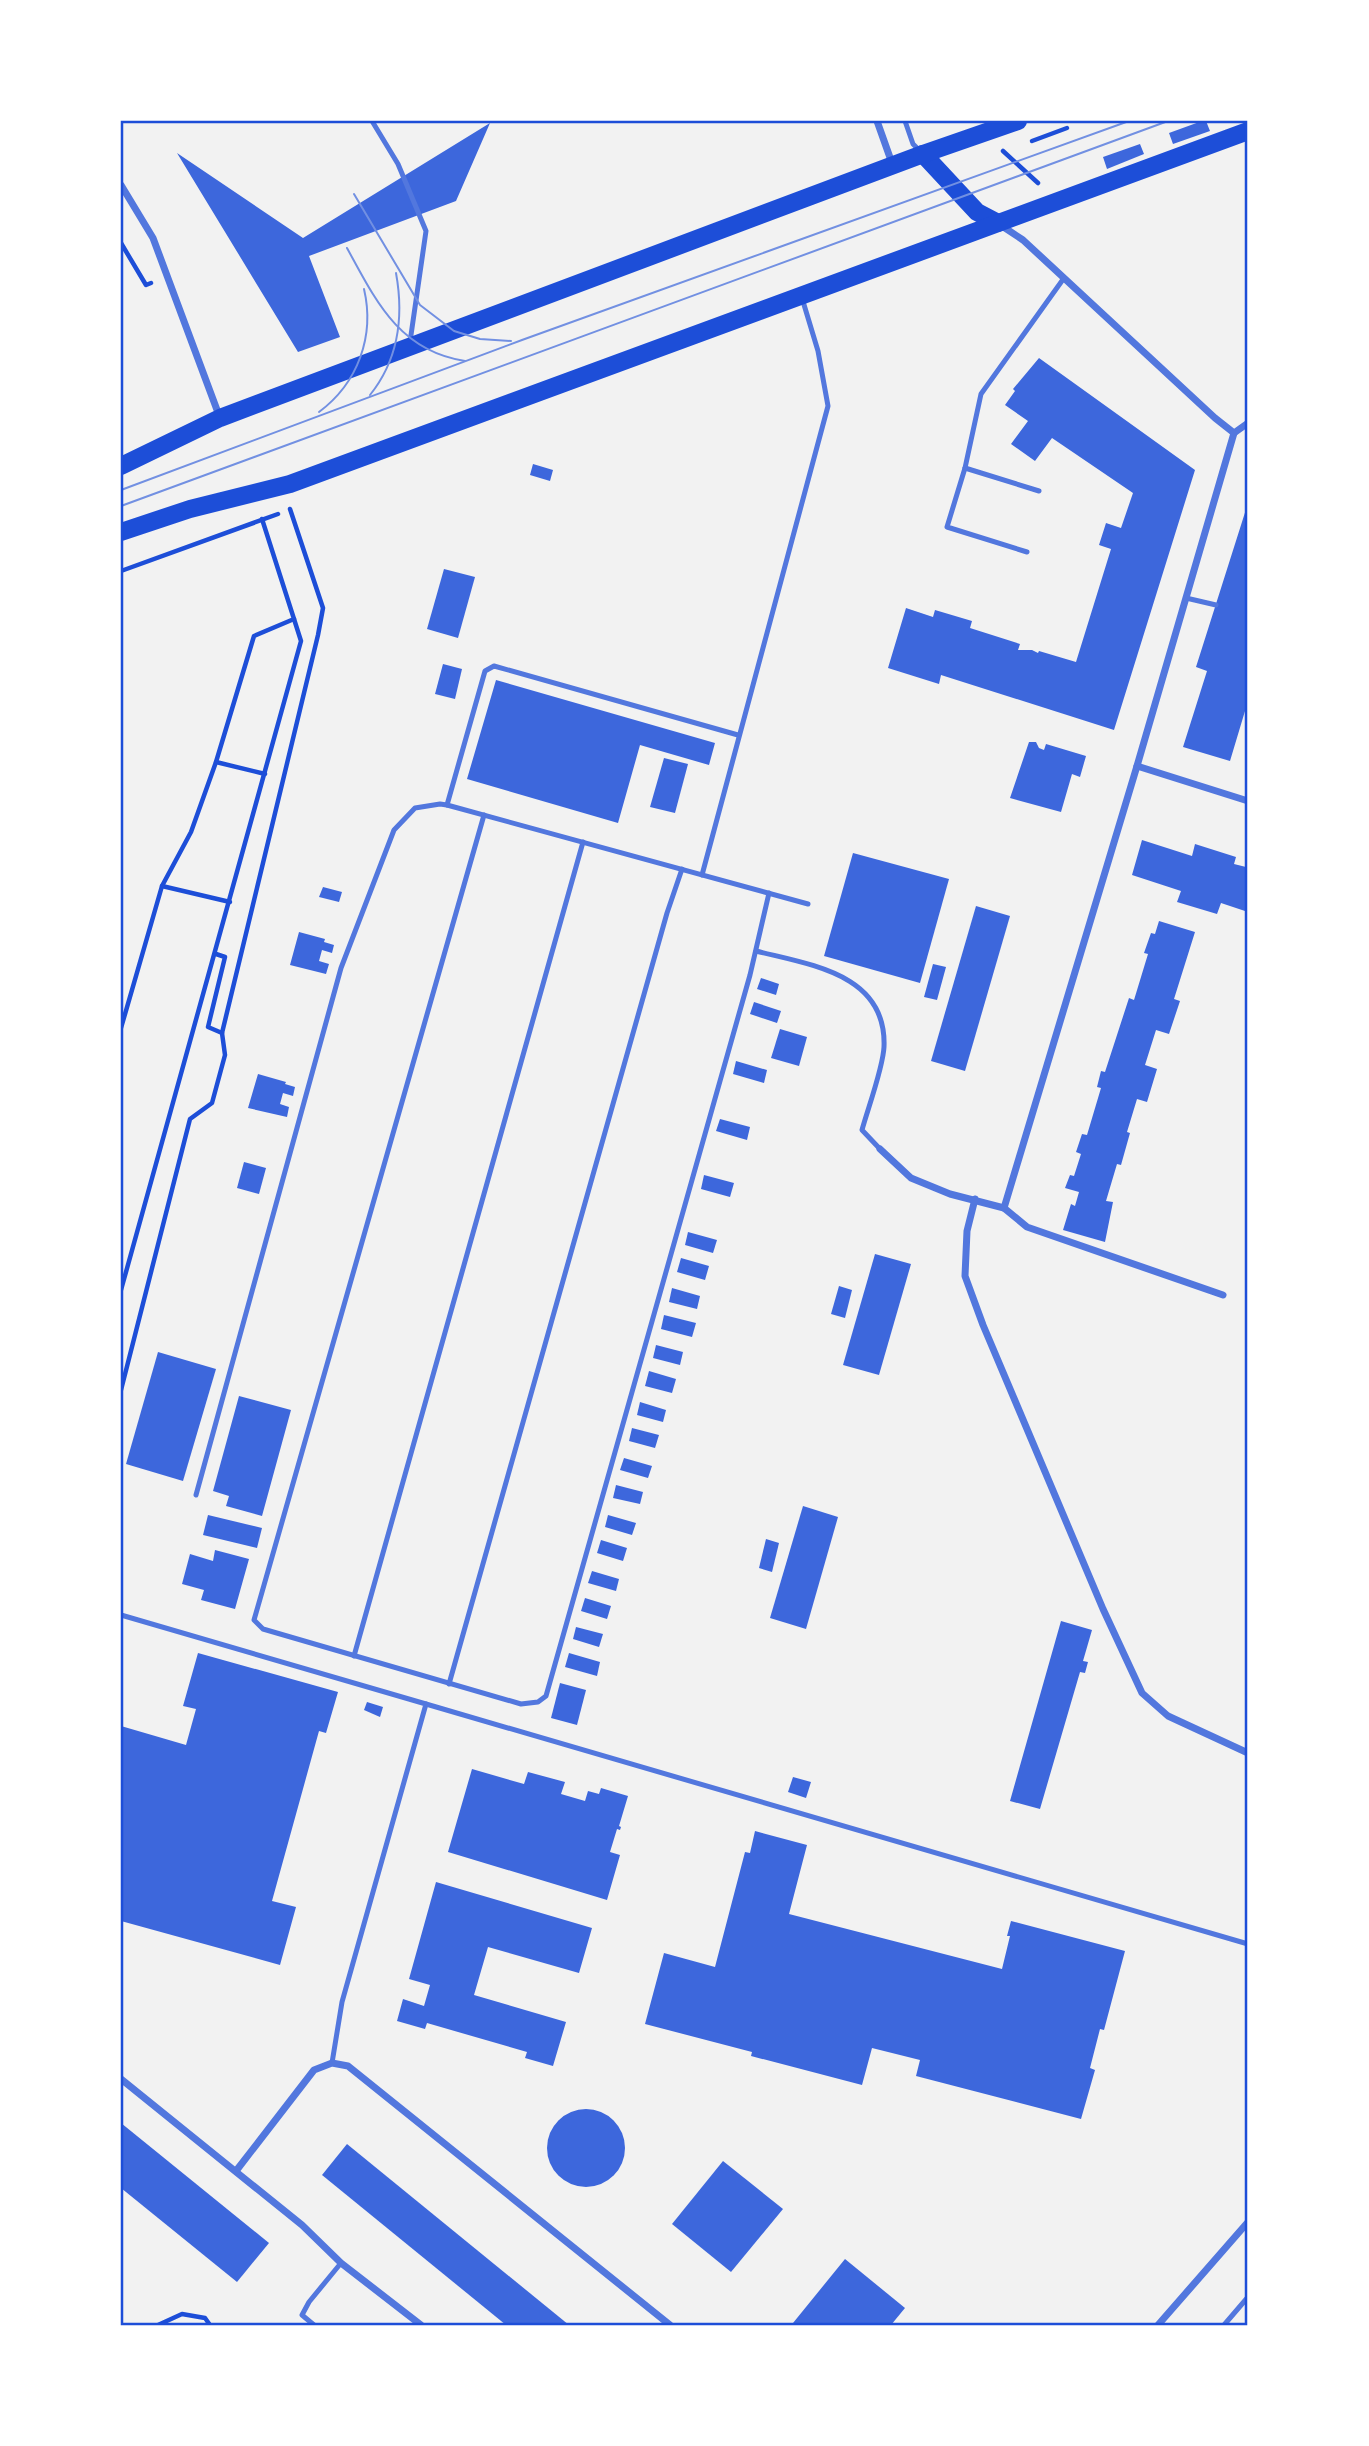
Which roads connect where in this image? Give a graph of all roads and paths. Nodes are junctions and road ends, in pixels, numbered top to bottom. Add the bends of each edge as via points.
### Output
1 (372, 121) edge
2 (877, 121) edge
3 (905, 121) edge
4 (1018, 121) edge
5 (1068, 128) dead end
6 (1248, 131) edge
7 (984, 133) junction
8 (1030, 142) dead end
9 (1017, 147) dead end
10 (1004, 152) junction
11 (923, 154) junction
12 (893, 166) junction
13 (121, 185) edge
14 (1057, 201) junction
15 (998, 223) junction
16 (121, 243) edge
17 (168, 278) junction
18 (1064, 278) junction
19 (801, 295) junction
20 (408, 348) junction
21 (220, 418) junction
22 (1248, 423) edge
23 (1234, 433) junction
24 (121, 466) edge
25 (965, 468) junction
26 (1039, 491) dead end
27 (290, 509) dead end
28 (262, 519) dead end
29 (121, 532) edge
30 (1027, 552) dead end
31 (1186, 598) junction
32 (1216, 605) dead end
33 (294, 619) junction
34 (738, 735) junction
35 (216, 762) junction
36 (1137, 766) junction
37 (265, 774) junction
38 (1248, 802) edge
39 (447, 805) junction
40 (484, 815) junction
41 (583, 842) junction
42 (681, 869) junction
43 (702, 875) junction
44 (162, 886) junction
45 (769, 893) junction
46 (230, 902) junction
47 (808, 904) dead end
48 (756, 951) junction
49 (216, 954) junction
50 (121, 1028) edge
51 (222, 1033) junction
52 (880, 1150) joint
53 (975, 1199) junction
54 (1004, 1208) junction
55 (121, 1290) edge
56 (1223, 1295) dead end
57 (121, 1390) edge
58 (196, 1495) dead end
59 (121, 1615) edge
60 (354, 1656) junction
61 (449, 1684) junction
62 (426, 1704) junction
63 (1248, 1754) edge
64 (1248, 1944) edge
65 (332, 2063) junction
66 (121, 2079) edge
67 (236, 2171) junction
68 (1248, 2222) edge
69 (341, 2263) junction
70 (1248, 2297) edge
71 (159, 2325) edge
72 (210, 2325) edge
73 (314, 2325) edge
74 (421, 2325) edge
75 (670, 2325) edge
76 (1158, 2325) edge
77 (1224, 2325) edge

1 - 20 lane via 398,164 426,231
2 - 12 street
3 - 11 lane
4 - 7 main road
5 - 8 path
6 - 14 main road
7 - 10 path
7 - 11 main road
9 - 10 path
10 - 14 path
11 - 12 main road
11 - 15 main road via 977,212
12 - 20 main road
13 - 17 street via 153,238
14 - 15 main road
15 - 18 street
15 - 19 main road
16 - 17 path via 146,285
17 - 21 street
18 - 23 street
18 - 25 lane via 981,394
19 - 29 main road via 290,484
19 - 34 lane via 828,406
20 - 21 main road
21 - 24 main road
22 - 23 street
23 - 31 street
25 - 26 lane
25 - 30 lane via 947,527
27 - 51 path via 323,608
28 - 33 path
31 - 32 lane
31 - 36 street
33 - 35 path via 254,636
33 - 37 path via 301,641
34 - 39 lane via 494,666 485,671
34 - 43 lane
35 - 37 path
35 - 44 path via 191,832
36 - 38 street
36 - 54 street
37 - 46 path
39 - 40 lane
39 - 58 lane via 415,808 394,830 341,968
40 - 41 lane
40 - 60 lane via 254,1620 262,1629
41 - 42 lane
41 - 60 lane
42 - 43 lane
42 - 61 lane
43 - 45 lane
44 - 46 path
44 - 50 path
45 - 47 lane
45 - 48 lane
46 - 49 path
48 - 52 lane via 832,970 865,991 884,1022 884,1050 862,1130
48 - 61 lane via 546,1696 538,1703 520,1704
49 - 51 path via 226,957 208,1027
49 - 55 path
51 - 57 path via 225,1055 212,1103 190,1119
52 - 53 street via 911,1178
53 - 54 street
53 - 63 street via 967,1231 965,1276 1142,1693 1168,1716
54 - 56 street via 1027,1227
59 - 62 lane
60 - 61 lane
62 - 64 lane
62 - 65 lane via 342,2002
65 - 67 street via 314,2070
65 - 75 street via 348,2066
66 - 67 street
67 - 69 street
68 - 76 street
69 - 73 lane via 302,2315
69 - 74 street
70 - 77 lane
71 - 72 path via 182,2314 205,2318

